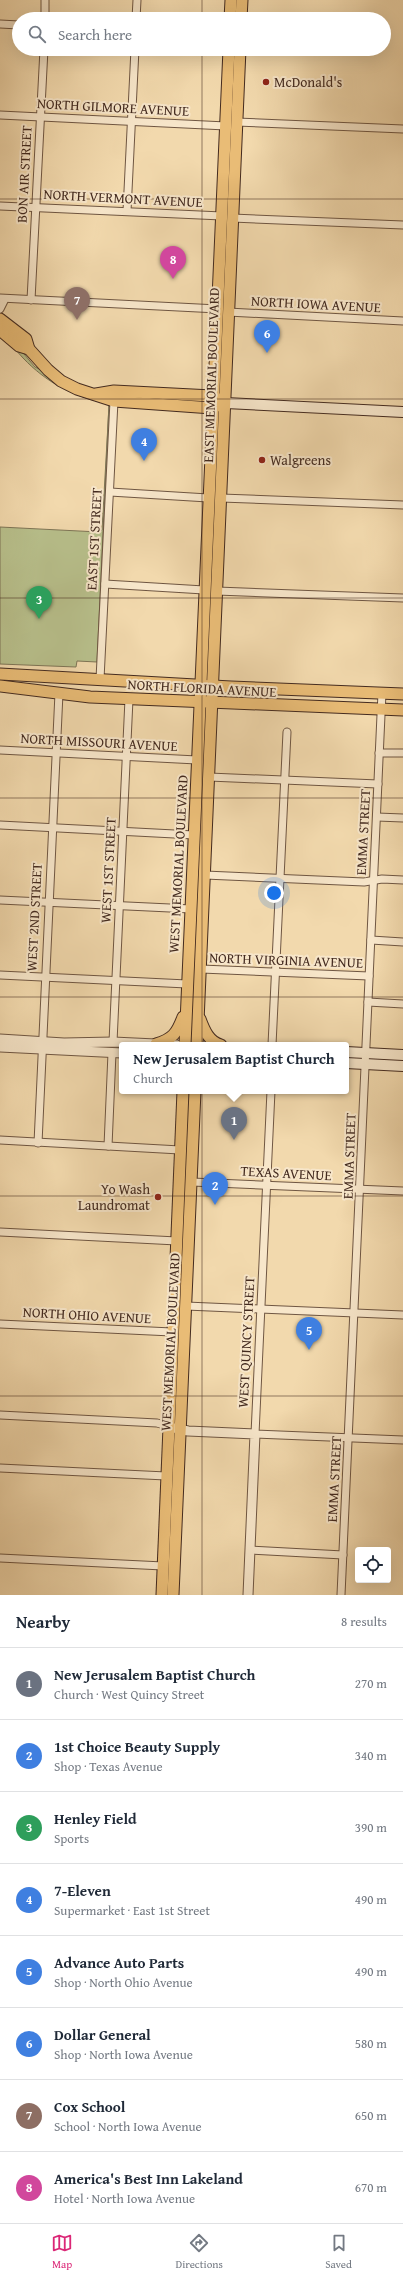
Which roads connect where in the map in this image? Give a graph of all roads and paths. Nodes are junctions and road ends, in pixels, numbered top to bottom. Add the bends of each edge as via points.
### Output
1 (46, 0) edge
2 (137, 0) edge
3 (231, 0) edge
4 (235, 0) edge
5 (242, 0) edge
6 (45, 12) edge
7 (136, 12) edge
8 (230, 12) edge
9 (238, 12) edge
10 (241, 12) edge
11 (0, 24) edge
12 (12, 25) edge
13 (44, 56) edge
14 (135, 56) edge
15 (229, 56) edge
16 (240, 56) edge
17 (228, 69) junction
18 (0, 115) edge
19 (41, 116) junction
20 (131, 120) junction
21 (236, 122) junction
22 (226, 126) junction
23 (403, 129) edge
24 (234, 162) junction
25 (0, 206) edge
26 (36, 207) junction
27 (127, 211) junction
28 (227, 217) junction
29 (403, 225) edge
30 (2, 299) edge
31 (31, 300) junction
32 (0, 309) edge
33 (223, 311) junction
34 (403, 321) edge
35 (1, 322) edge
36 (94, 394) junction
37 (212, 396) junction
38 (114, 401) junction
39 (226, 404) junction
40 (212, 408) junction
41 (403, 412) edge
42 (110, 492) junction
43 (208, 498) junction
44 (221, 498) junction
45 (403, 505) edge
46 (105, 584) junction
47 (204, 590) junction
48 (217, 591) junction
49 (403, 598) edge
50 (0, 674) edge
51 (0, 679) edge
52 (100, 679) junction
53 (122, 680) junction
54 (201, 684) junction
55 (0, 686) edge
56 (213, 686) junction
57 (58, 693) junction
58 (382, 693) junction
59 (403, 694) edge
60 (129, 699) junction
61 (200, 702) junction
62 (212, 703) junction
63 (381, 710) junction
64 (403, 710) edge
65 (287, 732) dead end
66 (0, 750) edge
67 (55, 752) junction
68 (379, 753) junction
69 (403, 754) edge
70 (126, 755) junction
71 (197, 760) junction
72 (209, 777) junction
73 (285, 780) junction
74 (378, 784) junction
75 (377, 817) junction
76 (403, 818) edge
77 (0, 825) edge
78 (52, 828) junction
79 (123, 831) junction
80 (194, 835) junction
81 (205, 875) junction
82 (280, 877) junction
83 (374, 880) junction
84 (403, 880) edge
85 (0, 900) edge
86 (49, 902) junction
87 (120, 906) junction
88 (191, 910) junction
89 (371, 940) junction
90 (403, 942) edge
91 (201, 969) junction
92 (276, 972) junction
93 (0, 975) edge
94 (369, 976) junction
95 (44, 977) junction
96 (116, 981) junction
97 (188, 984) junction
98 (368, 1002) junction
99 (403, 1004) edge
100 (186, 1009) junction
101 (198, 1015) junction
102 (0, 1039) edge
103 (112, 1042) junction
104 (119, 1042) edge
105 (162, 1042) edge
106 (185, 1042) edge
107 (197, 1042) edge
108 (214, 1042) edge
109 (272, 1042) edge
110 (41, 1045) junction
111 (0, 1047) edge
112 (349, 1052) edge
113 (112, 1053) junction
114 (119, 1053) edge
115 (365, 1053) junction
116 (403, 1055) edge
117 (349, 1063) edge
118 (365, 1064) junction
119 (403, 1066) edge
120 (183, 1094) edge
121 (195, 1094) edge
122 (271, 1094) edge
123 (0, 1140) edge
124 (38, 1143) junction
125 (108, 1146) junction
126 (180, 1150) junction
127 (192, 1182) junction
128 (268, 1186) junction
129 (361, 1190) junction
130 (403, 1191) edge
131 (0, 1232) edge
132 (177, 1241) junction
133 (188, 1264) junction
134 (186, 1306) junction
135 (262, 1309) junction
136 (354, 1313) junction
137 (403, 1315) edge
138 (0, 1324) edge
139 (172, 1332) junction
140 (0, 1415) edge
141 (168, 1426) junction
142 (181, 1431) junction
143 (255, 1434) junction
144 (349, 1438) junction
145 (403, 1440) edge
146 (0, 1468) edge
147 (166, 1476) junction
148 (250, 1550) junction
149 (343, 1555) junction
150 (0, 1558) edge
151 (163, 1566) junction
152 (173, 1590) edge
153 (162, 1595) edge
154 (248, 1595) edge
155 (341, 1595) edge

1 - 6 street
2 - 7 street
3 - 8 main road
4 - 9 main road
5 - 10 main road
11 - 12 street
13 - 19 street, BON AIR STREET
14 - 20 street
15 - 17 main road, EAST MEMORIAL BOULEVARD
16 - 21 main road, EAST MEMORIAL BOULEVARD
17 - 21 main road
17 - 22 main road, EAST MEMORIAL BOULEVARD
18 - 19 street, NORTH GILMORE AVENUE
19 - 20 street, NORTH GILMORE AVENUE
19 - 26 street, BON AIR STREET
20 - 22 street, NORTH GILMORE AVENUE
20 - 27 street
21 - 23 street
21 - 24 main road, EAST MEMORIAL BOULEVARD
22 - 24 main road
22 - 28 main road, EAST MEMORIAL BOULEVARD
24 - 28 main road, EAST MEMORIAL BOULEVARD
25 - 26 street, NORTH VERMONT AVENUE
26 - 27 street, NORTH VERMONT AVENUE
26 - 31 street, BON AIR STREET
27 - 28 street, NORTH VERMONT AVENUE
28 - 29 street, NORTH VERMONT AVENUE
28 - 33 main road, EAST MEMORIAL BOULEVARD
30 - 31 street, NORTH IOWA AVENUE
30 - 32 street, NORTH IOWA AVENUE
31 - 33 street, NORTH IOWA AVENUE
33 - 34 street, NORTH IOWA AVENUE
33 - 37 main road, EAST MEMORIAL BOULEVARD
33 - 39 main road, EAST MEMORIAL BOULEVARD
35 - 36 main road via 26,339 29,349 40,363 61,381 77,390
36 - 37 main road via 114,392
36 - 38 main road
37 - 39 main road
37 - 40 main road, EAST MEMORIAL BOULEVARD
38 - 40 main road
38 - 42 street, EAST 1ST STREET
39 - 40 main road
39 - 41 main road
39 - 44 main road, EAST MEMORIAL BOULEVARD
40 - 43 main road, EAST MEMORIAL BOULEVARD
42 - 43 street
42 - 46 street, EAST 1ST STREET
43 - 47 main road, EAST MEMORIAL BOULEVARD
44 - 45 street
44 - 48 main road, EAST MEMORIAL BOULEVARD
46 - 47 street
46 - 52 street, EAST 1ST STREET
47 - 54 main road, EAST MEMORIAL BOULEVARD
48 - 49 street
48 - 56 main road, EAST MEMORIAL BOULEVARD
50 - 52 main road, NORTH FLORIDA AVENUE
51 - 53 main road via 105,684
52 - 53 main road, NORTH FLORIDA AVENUE
53 - 54 main road, NORTH FLORIDA AVENUE
54 - 56 main road, NORTH FLORIDA AVENUE
54 - 61 main road, WEST MEMORIAL BOULEVARD
55 - 57 main road, NORTH FLORIDA AVENUE
56 - 58 main road, NORTH FLORIDA AVENUE
56 - 62 main road, EAST MEMORIAL BOULEVARD
57 - 60 main road, NORTH FLORIDA AVENUE
57 - 67 street, WEST 2ND STREET
58 - 59 main road, NORTH FLORIDA AVENUE
58 - 63 street, EMMA STREET
60 - 61 main road, NORTH FLORIDA AVENUE
60 - 70 street, WEST 1ST STREET
61 - 62 main road, NORTH FLORIDA AVENUE
61 - 71 main road, WEST MEMORIAL BOULEVARD
62 - 63 main road, NORTH FLORIDA AVENUE
62 - 72 main road, WEST MEMORIAL BOULEVARD
63 - 64 main road, NORTH FLORIDA AVENUE
63 - 68 street, EMMA STREET
65 - 73 street
66 - 67 street, NORTH MISSOURI AVENUE
67 - 70 street, NORTH MISSOURI AVENUE
67 - 78 street, WEST 2ND STREET
68 - 69 street
68 - 74 street, EMMA STREET
70 - 71 street, NORTH MISSOURI AVENUE
70 - 79 street, WEST 1ST STREET
71 - 80 main road, WEST MEMORIAL BOULEVARD
72 - 73 street
72 - 81 main road, WEST MEMORIAL BOULEVARD
73 - 74 street
73 - 82 street
74 - 75 street, EMMA STREET
75 - 76 street
75 - 83 street, EMMA STREET
77 - 78 street
78 - 79 street
78 - 86 street, WEST 2ND STREET
79 - 80 street
79 - 87 street, WEST 1ST STREET
80 - 88 main road, WEST MEMORIAL BOULEVARD
81 - 82 street
81 - 91 main road, WEST MEMORIAL BOULEVARD
82 - 83 street via 364,882
82 - 92 street
83 - 84 street
83 - 89 street, EMMA STREET
85 - 86 street
86 - 87 street
86 - 95 street, WEST 2ND STREET
87 - 88 street
87 - 96 street, WEST 1ST STREET
88 - 97 main road, WEST MEMORIAL BOULEVARD
89 - 90 street
89 - 94 street, EMMA STREET
91 - 92 street, NORTH VIRGINIA AVENUE
91 - 101 main road, WEST MEMORIAL BOULEVARD
92 - 94 street, NORTH VIRGINIA AVENUE
92 - 109 street
93 - 95 street
94 - 98 street, EMMA STREET
95 - 96 street
95 - 110 street, WEST 2ND STREET
96 - 97 street
96 - 103 street, WEST 1ST STREET
97 - 100 main road, WEST MEMORIAL BOULEVARD
98 - 99 street
98 - 115 street, EMMA STREET
100 - 105 main road via 176,1034
100 - 106 main road, WEST MEMORIAL BOULEVARD
101 - 107 main road, WEST MEMORIAL BOULEVARD
101 - 108 main road
102 - 110 street
103 - 104 street
103 - 110 street
110 - 111 street
110 - 113 street
110 - 124 street, WEST 2ND STREET
112 - 115 main road
113 - 114 street
113 - 125 street
115 - 116 main road
115 - 118 street, EMMA STREET
117 - 118 main road
118 - 119 main road
118 - 129 street, EMMA STREET
120 - 126 main road, WEST MEMORIAL BOULEVARD
121 - 127 main road, WEST MEMORIAL BOULEVARD
122 - 128 street, WEST QUINCY STREET
123 - 124 street
124 - 125 street
125 - 126 street
126 - 132 main road, WEST MEMORIAL BOULEVARD
127 - 128 street, TEXAS AVENUE
127 - 133 main road, WEST MEMORIAL BOULEVARD
128 - 129 street, TEXAS AVENUE
128 - 135 street, WEST QUINCY STREET
129 - 130 street, TEXAS AVENUE
129 - 136 street, EMMA STREET
131 - 132 street
132 - 133 main road via 183,1246
132 - 139 main road, WEST MEMORIAL BOULEVARD
133 - 134 main road, WEST MEMORIAL BOULEVARD
134 - 135 street
134 - 142 main road, WEST MEMORIAL BOULEVARD
135 - 136 street
135 - 143 street, WEST QUINCY STREET
136 - 137 street
136 - 144 street, EMMA STREET
138 - 139 street, NORTH OHIO AVENUE
139 - 141 main road, WEST MEMORIAL BOULEVARD
140 - 141 street via 157,1423
141 - 142 street
141 - 147 main road, WEST MEMORIAL BOULEVARD
142 - 143 street
142 - 152 main road, WEST MEMORIAL BOULEVARD
143 - 144 street
143 - 148 street, WEST QUINCY STREET
144 - 145 street
144 - 149 street, EMMA STREET
146 - 147 street
147 - 151 main road, WEST MEMORIAL BOULEVARD
148 - 149 street
148 - 154 street, WEST QUINCY STREET
149 - 155 street, EMMA STREET
150 - 151 street
151 - 152 main road via 169,1572
151 - 153 main road, WEST MEMORIAL BOULEVARD

